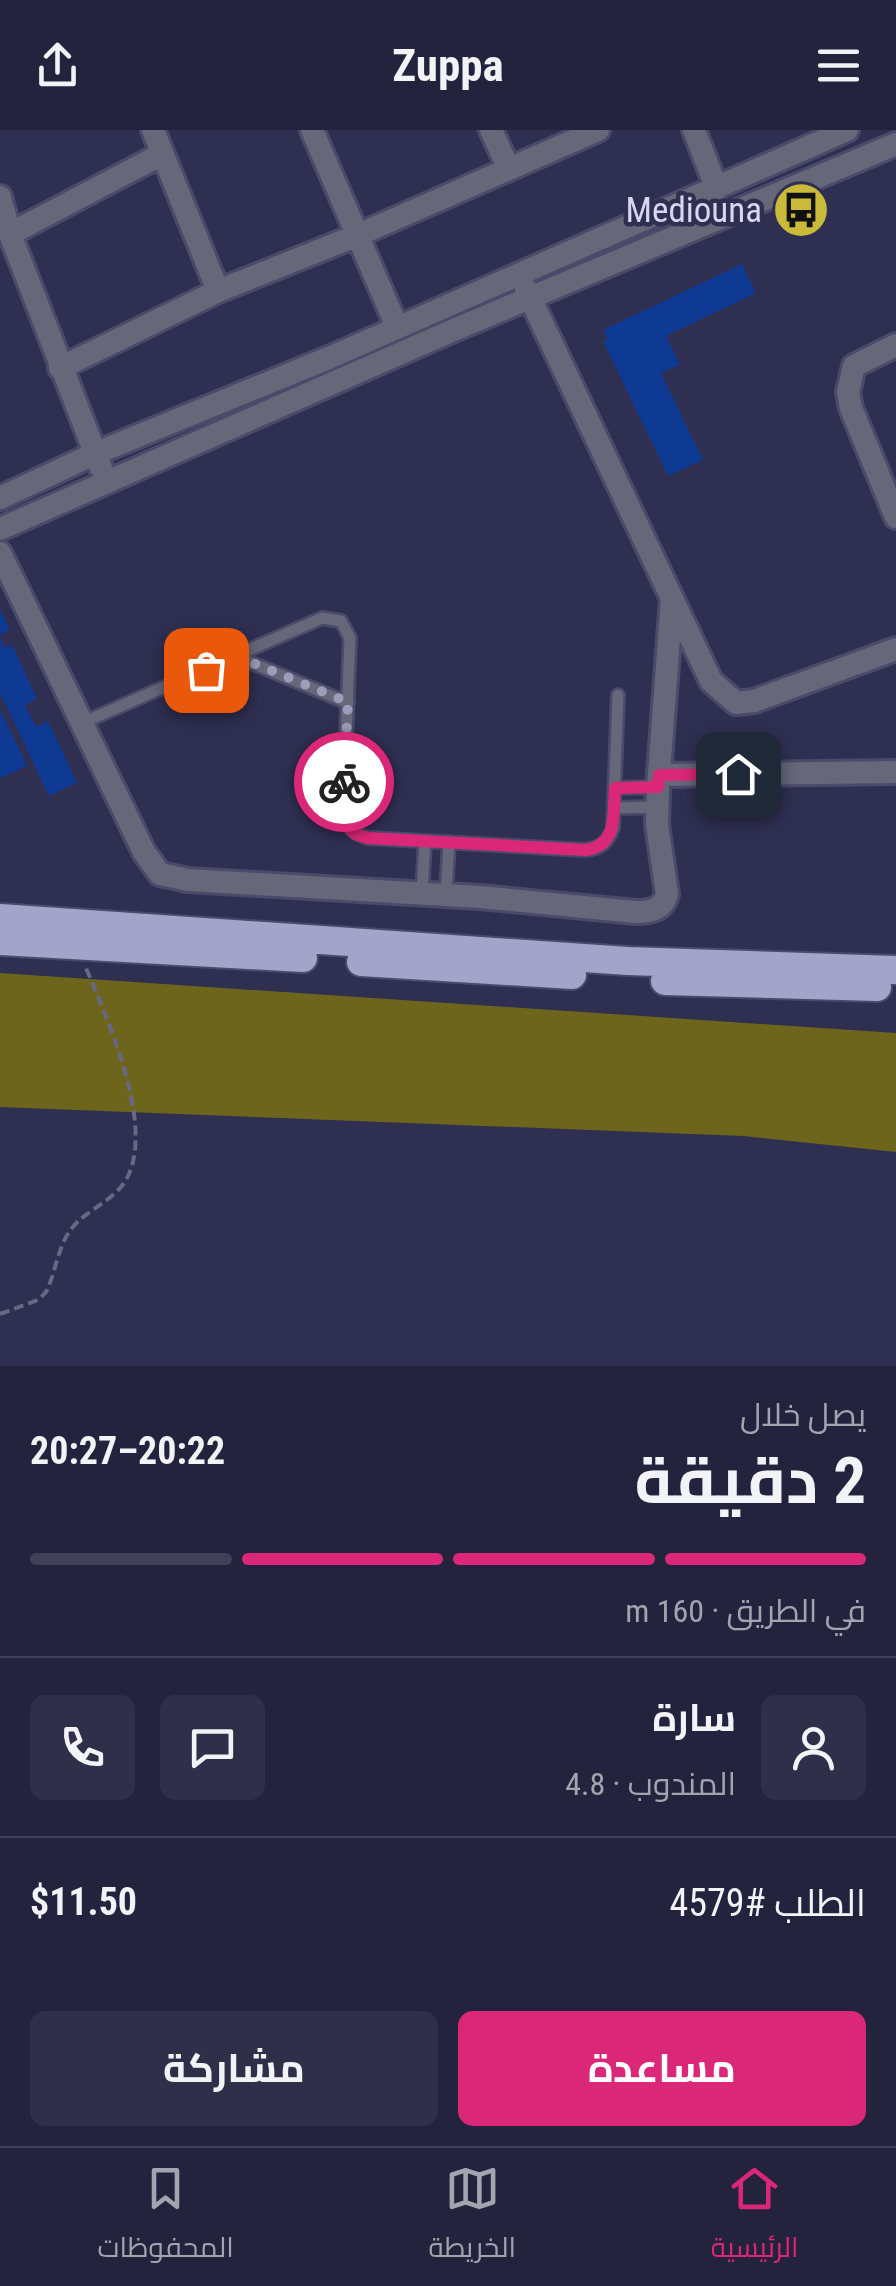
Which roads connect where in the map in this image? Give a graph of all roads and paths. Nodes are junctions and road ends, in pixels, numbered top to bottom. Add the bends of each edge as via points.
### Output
1 (153, 130) edge
2 (312, 130) edge
3 (491, 130) edge
4 (598, 130) edge
5 (694, 130) edge
6 (847, 130) edge
7 (890, 142) edge
8 (162, 154) junction
9 (508, 167) junction
10 (717, 189) junction
11 (0, 197) edge
12 (10, 234) junction
13 (358, 235) junction
14 (518, 275) junction
15 (218, 291) junction
16 (532, 299) junction
17 (397, 327) junction
18 (896, 346) edge
19 (332, 357) junction
20 (60, 368) junction
21 (340, 380) junction
22 (94, 454) junction
23 (106, 480) junction
24 (0, 498) edge
25 (896, 517) edge
26 (0, 529) edge
27 (0, 553) edge
28 (672, 598) junction
29 (896, 649) edge
30 (236, 656) junction
31 (618, 695) dead end
32 (348, 702) junction
33 (82, 724) junction
34 (896, 772) edge
35 (615, 788) junction
36 (658, 790) junction
37 (614, 808) junction
38 (425, 841) junction
39 (449, 842) junction
40 (422, 894) junction
41 (446, 895) junction
42 (0, 918) edge
43 (0, 941) edge
44 (76, 945) junction
45 (896, 970) edge
46 (896, 987) edge
47 (0, 1314) edge

1 - 8 street
2 - 13 street
3 - 9 street
4 - 9 street
5 - 10 street
6 - 10 street
7 - 16 street
8 - 12 street
8 - 15 street
9 - 13 street
10 - 14 street
11 - 12 street
12 - 20 street
13 - 15 street
13 - 17 street
14 - 16 street
14 - 17 street
15 - 20 street
16 - 21 street
16 - 28 street
17 - 19 street
18 - 25 street via 854,366 848,392
19 - 21 street
19 - 22 street
20 - 22 street
21 - 23 street
22 - 23 street
22 - 24 street
23 - 26 street
27 - 33 street
28 - 29 street via 711,682 736,703
28 - 36 street
30 - 32 lane
30 - 32 lane via 322,618 341,621 350,638
30 - 33 lane
31 - 35 lane
32 - 38 lane via 345,824 368,838
33 - 40 street via 160,874
34 - 36 street
35 - 36 lane
35 - 37 lane
36 - 37 lane
36 - 41 street via 667,894 656,910
37 - 39 lane via 613,828 598,848
38 - 39 lane
38 - 40 lane
39 - 41 lane
40 - 41 street
42 - 45 highway via 628,960
43 - 44 highway
44 - 46 highway
44 - 47 path via 131,1093 132,1164 117,1191 70,1229 46,1292

